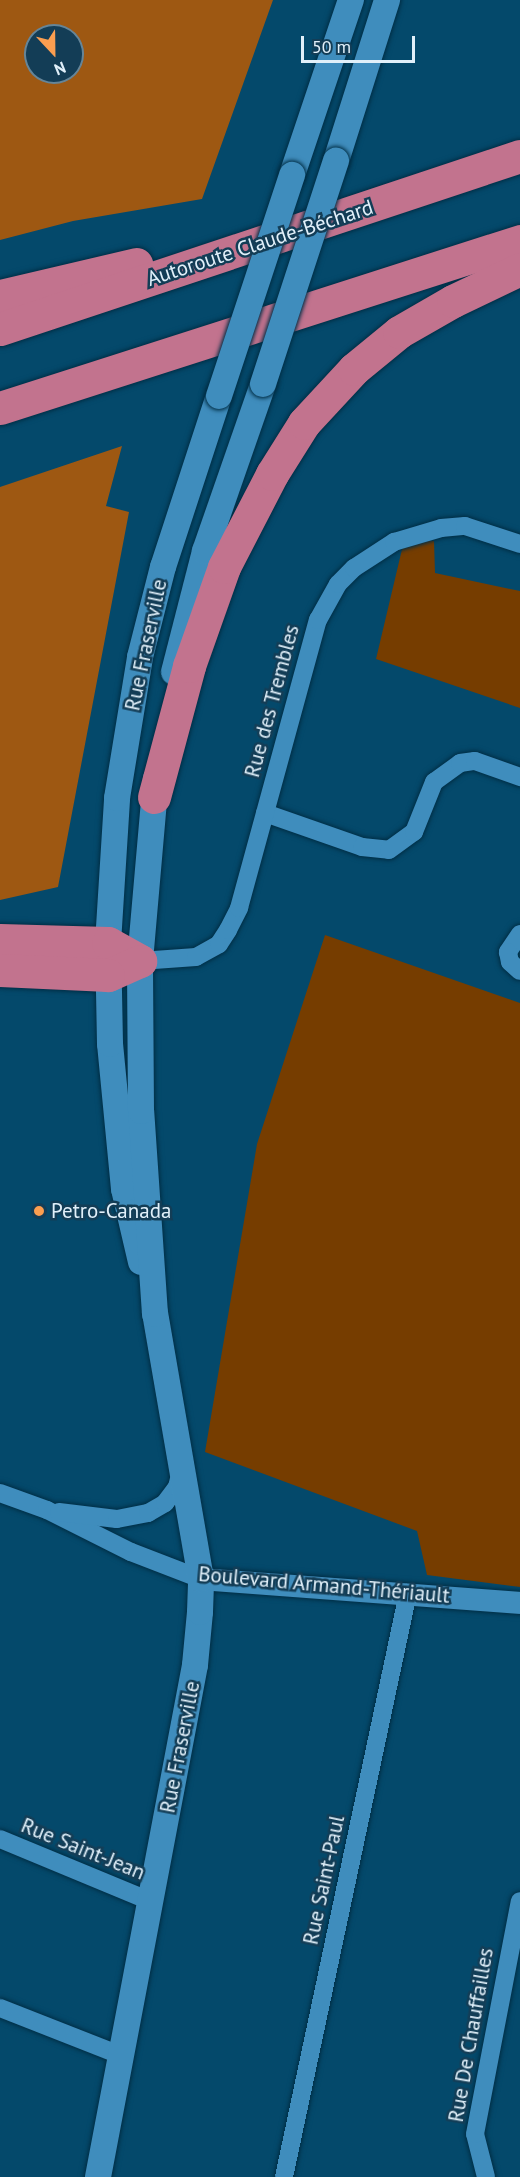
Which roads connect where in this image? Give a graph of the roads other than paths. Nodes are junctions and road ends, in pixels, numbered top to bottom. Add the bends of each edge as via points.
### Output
1 (351, 0) edge
2 (387, 0) edge
3 (520, 156) edge
4 (467, 173) junction
5 (520, 241) edge
6 (520, 269) edge
7 (407, 277) junction
8 (0, 296) edge
9 (0, 329) edge
10 (0, 408) edge
11 (0, 427) edge
12 (520, 544) edge
13 (520, 777) edge
14 (154, 797) junction
15 (265, 813) junction
16 (520, 934) edge
17 (0, 940) edge
18 (108, 959) junction
19 (140, 961) junction
20 (0, 970) edge
21 (520, 971) edge
22 (155, 1314) junction
23 (182, 1466) junction
24 (0, 1493) edge
25 (47, 1510) junction
26 (201, 1579) junction
27 (408, 1593) junction
28 (520, 1603) edge
29 (0, 1839) edge
30 (150, 1901) junction
31 (520, 1901) edge
32 (0, 2008) edge
33 (120, 2055) junction
34 (98, 2177) edge
35 (284, 2177) edge
36 (486, 2177) edge

1 - 18 main road, Rue Fraserville, bridge via 178,512 141,657 117,798
2 - 14 main road, Rue Fraserville, bridge via 190,603 167,706
3 - 4 highway, Autoroute Claude-Béchard
4 - 8 highway via 154,259
4 - 9 highway, Autoroute Claude-Béchard
5 - 7 highway
6 - 14 highway via 399,332 335,387 304,423 272,474 224,567 189,666
7 - 10 highway
7 - 11 highway
12 - 15 street, Rue des Trembles via 465,526 441,528 394,542 354,568 338,584 318,620
13 - 15 street via 475,761 460,763 434,782 414,832 388,850 362,848
14 - 19 main road, Rue Fraserville
15 - 19 street, Rue des Trembles via 239,908 219,944 196,957
16 - 21 street via 508,952 510,962
17 - 18 highway
18 - 19 highway
18 - 20 highway
18 - 22 main road, Rue Fraserville via 113,1091 124,1189
19 - 22 main road, Rue Fraserville via 141,1111
22 - 23 main road, Rue Fraserville via 167,1399
23 - 25 street via 171,1495 148,1514 117,1519
23 - 26 main road, Rue Fraserville
24 - 25 street, Boulevard Armand-Thériault
25 - 26 street, Boulevard Armand-Thériault via 131,1552
26 - 27 street, Boulevard Armand-Thériault
26 - 30 main road, Rue Fraserville via 195,1665
27 - 28 street, Boulevard Armand-Thériault
27 - 35 street, Rue Saint-Paul
29 - 30 street, Rue Saint-Jean
30 - 33 main road, Rue Fraserville
31 - 36 street, Rue De Chauffailles via 475,2134
32 - 33 street
33 - 34 main road, Rue Fraserville

